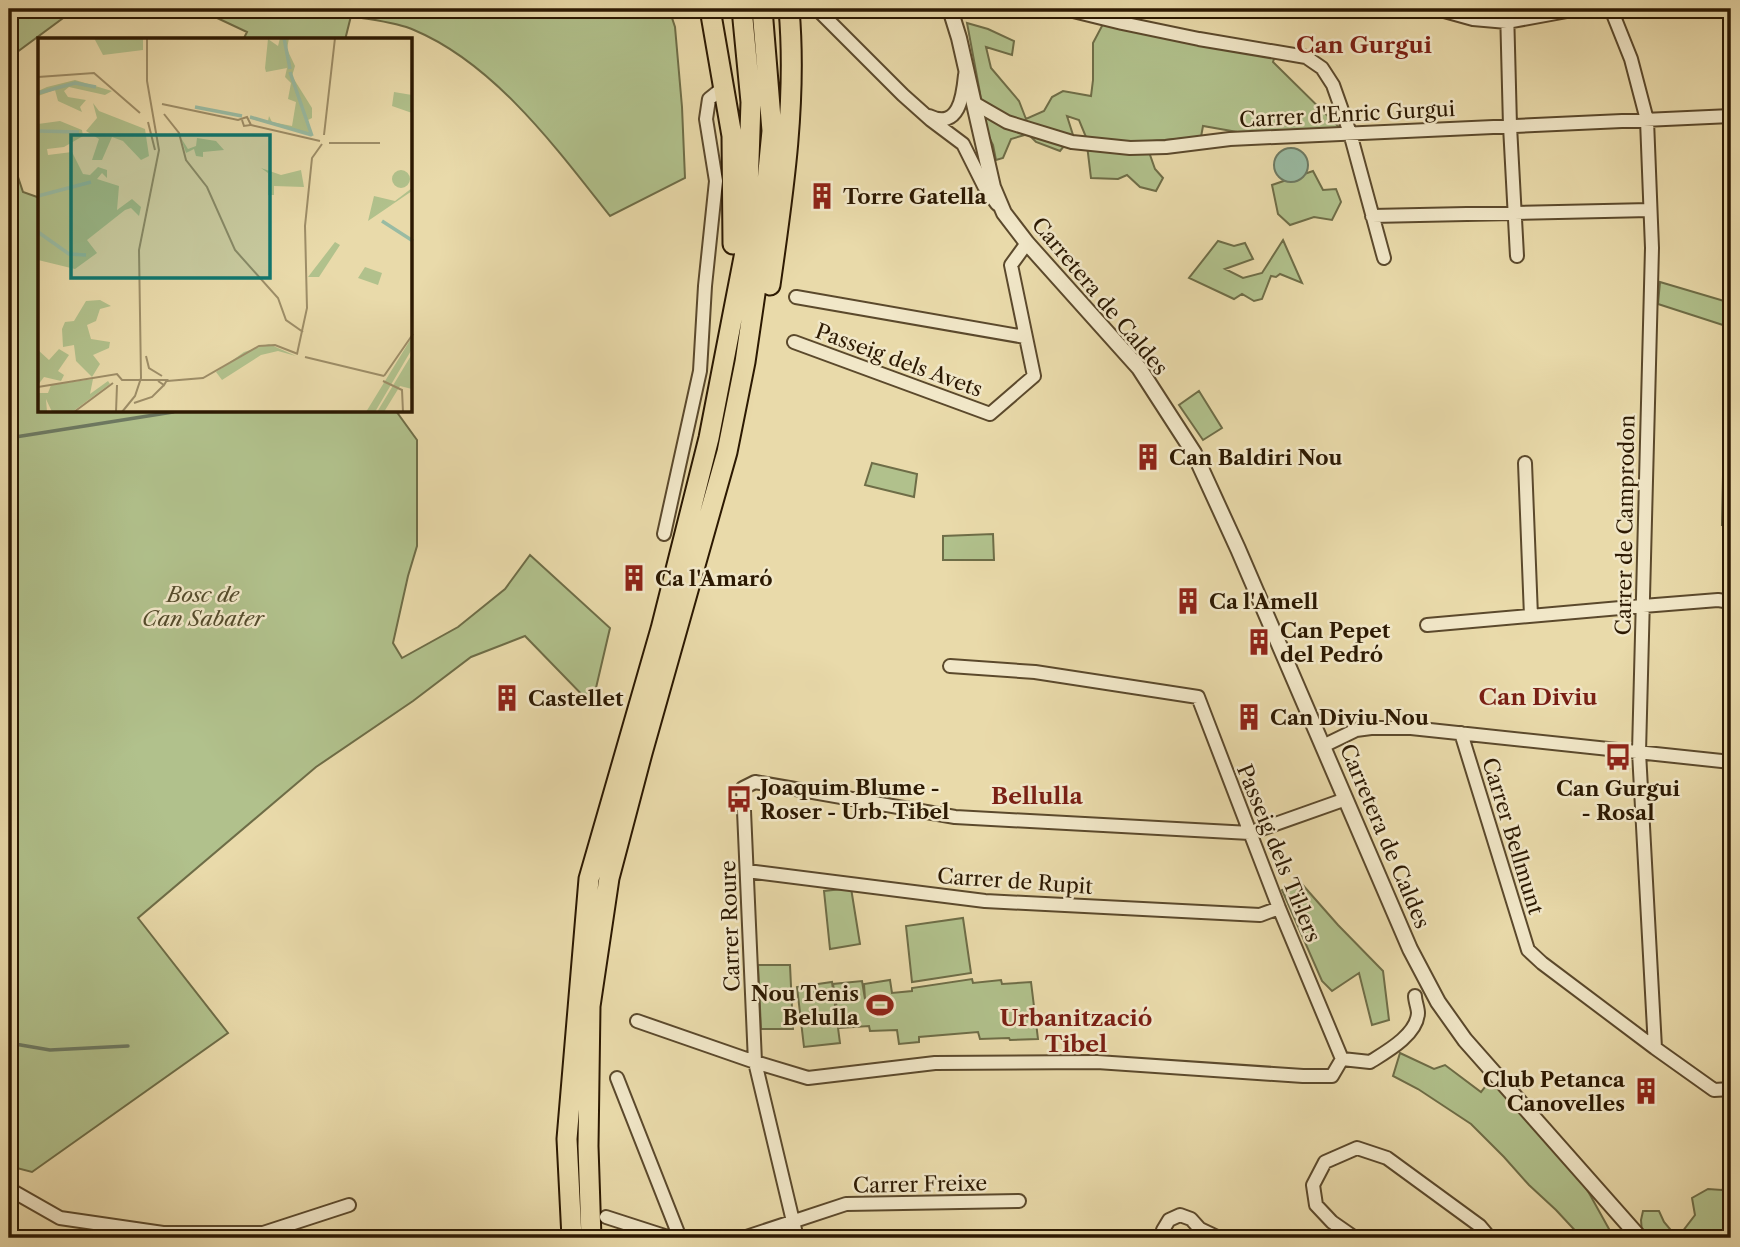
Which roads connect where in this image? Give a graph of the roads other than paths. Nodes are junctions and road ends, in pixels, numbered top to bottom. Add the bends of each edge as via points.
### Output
1 (710, 9) edge
2 (742, 9) edge
3 (762, 9) edge
4 (789, 9) edge
5 (817, 9) edge
6 (950, 9) edge
7 (1065, 9) edge
8 (1437, 9) edge
9 (1578, 9) edge
10 (1611, 9) edge
11 (1507, 15) edge
12 (966, 67) junction
13 (724, 87) junction
14 (974, 103) junction
15 (922, 112) junction
16 (1731, 116) edge
17 (1647, 120) junction
18 (1510, 126) junction
19 (1350, 133) junction
20 (981, 134) junction
21 (963, 144) junction
22 (1650, 210) junction
23 (1004, 213) junction
24 (1514, 213) junction
25 (1372, 216) junction
26 (1027, 243) junction
27 (1517, 256) dead end
28 (1384, 258) dead end
29 (796, 297) dead end
30 (1026, 337) junction
31 (794, 342) dead end
32 (709, 438) junction
33 (727, 452) junction
34 (1525, 463) dead end
35 (664, 534) dead end
36 (1731, 602) edge
37 (1643, 606) junction
38 (1531, 616) junction
39 (1427, 625) dead end
40 (950, 666) dead end
41 (1461, 733) junction
42 (1323, 746) junction
43 (1639, 752) junction
44 (1731, 762) edge
45 (1731, 780) edge
46 (1346, 799) junction
47 (1250, 833) junction
48 (747, 871) junction
49 (1279, 908) junction
50 (1415, 996) dead end
51 (637, 1021) dead end
52 (1655, 1048) junction
53 (1342, 1059) junction
54 (755, 1062) junction
55 (617, 1078) dead end
56 (1731, 1089) edge
57 (9, 1189) edge
58 (1019, 1201) dead end
59 (349, 1205) dead end
60 (607, 1217) dead end
61 (792, 1221) junction
62 (1199, 1234) edge
63 (572, 1238) edge
64 (591, 1238) edge
65 (671, 1238) edge
66 (680, 1238) edge
67 (743, 1238) edge
68 (797, 1238) edge
69 (1166, 1238) edge
70 (1219, 1238) edge
71 (1355, 1238) edge
72 (1490, 1238) edge
73 (1640, 1238) edge

1 - 13 highway
2 - 32 highway via 751,102 746,247
3 - 33 highway via 772,131 758,273
4 - 33 highway via 788,143 782,201 749,387
5 - 15 street
6 - 12 street, Carretera de Caldes
7 - 19 street via 1306,58 1322,68 1333,85
8 - 11 street via 1474,19
9 - 11 street
10 - 17 street, Carrer de Camprodon via 1631,59
11 - 18 street
12 - 14 street, Carretera de Caldes
12 - 15 street via 958,110 949,118 936,119
13 - 32 highway via 732,136 734,227 729,309
13 - 35 street via 709,99 706,119 716,181 700,371
14 - 19 street, Carrer d'Enric Gurgui via 1007,122 1072,142 1130,148
14 - 20 street, Carretera de Caldes
15 - 21 street
16 - 17 street, Carrer d'Enric Gurgui
17 - 18 street, Carrer d'Enric Gurgui
17 - 22 street, Carrer de Camprodon
18 - 19 street, Carrer d'Enric Gurgui
18 - 24 street
19 - 25 street
20 - 21 street via 978,141
20 - 23 street, Carretera de Caldes
21 - 23 street
22 - 24 street
22 - 37 street, Carrer de Camprodon
23 - 26 street, Carretera de Caldes
24 - 25 street
24 - 27 street
25 - 28 street
26 - 30 street via 1011,265
26 - 42 street, Carretera de Caldes via 1139,368 1194,453
29 - 30 street
30 - 31 street, Passeig dels Avets via 1034,376 990,414
32 - 63 highway via 590,879 568,1139
33 - 64 highway via 609,878 590,1006
34 - 38 street
36 - 37 street
37 - 38 street
37 - 43 street, Carrer de Camprodon
38 - 39 street
40 - 47 street, Passeig dels Til·lers via 1035,672 1198,697
41 - 42 street via 1371,727
41 - 43 street
41 - 52 street, Carrer Bellmunt via 1528,950
42 - 46 street, Carretera de Caldes
43 - 44 street
43 - 52 street, Carrer de Camprodon
44 - 45 street
46 - 47 street
46 - 73 street, Carretera de Caldes via 1410,949 1438,1002 1465,1040
47 - 48 street, Carrer Roure via 955,817 755,782 743,788
47 - 49 street, Passeig dels Til·lers
48 - 49 street, Carrer de Rupit via 985,901 1260,915
48 - 54 street, Carrer Roure
49 - 53 street, Passeig dels Til·lers
50 - 53 street via 1418,1015 1396,1045 1370,1062
51 - 54 street
52 - 56 street via 1714,1090
53 - 54 street via 1332,1076 1097,1062 936,1063 808,1078
54 - 61 street, Carrer Roure
55 - 66 street
57 - 59 street via 60,1218 163,1233 263,1233
58 - 61 street, Carrer Freixe via 846,1204
60 - 65 street
61 - 67 street, Carrer Freixe
61 - 68 street, Carrer Roure
62 - 69 street via 1191,1219 1180,1215 1169,1220 1163,1230
62 - 70 street
71 - 72 street via 1316,1205 1312,1185 1325,1162 1357,1148 1387,1158

